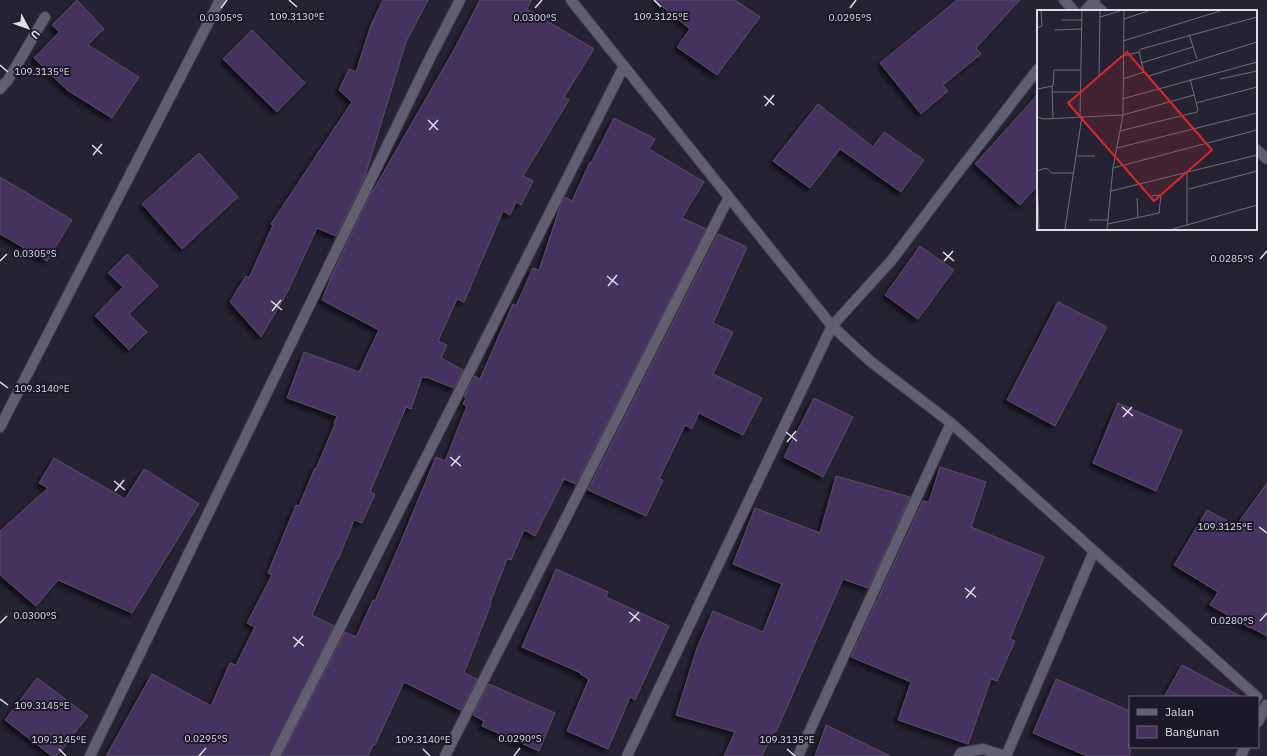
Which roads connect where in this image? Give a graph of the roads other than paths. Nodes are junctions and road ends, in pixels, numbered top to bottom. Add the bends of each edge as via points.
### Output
1 (220, 0) edge
2 (460, 0) edge
3 (571, 0) edge
4 (1064, 0) edge
5 (1094, 1) edge
6 (1073, 10) edge
7 (1086, 10) edge
8 (1101, 10) edge
9 (46, 17) dead end
10 (624, 66) junction
11 (1037, 70) edge
12 (0, 89) edge
13 (1257, 150) edge
14 (1267, 159) edge
15 (729, 197) junction
16 (832, 326) junction
17 (951, 423) junction
18 (0, 427) edge
19 (1094, 552) junction
20 (1255, 696) edge
21 (1259, 700) edge
22 (1267, 706) edge
23 (1259, 720) edge
24 (90, 756) edge
25 (275, 756) edge
26 (445, 756) edge
27 (627, 756) edge
28 (798, 756) edge
29 (959, 756) edge
30 (1005, 756) edge

1 - 18 street
2 - 24 street
3 - 10 street
4 - 6 street
5 - 7 street
5 - 8 street
9 - 12 street
10 - 15 street
10 - 25 street
11 - 16 street via 891,261
13 - 14 street
15 - 16 street
15 - 26 street
16 - 17 street via 870,360
16 - 27 street
17 - 19 street
17 - 28 street
19 - 20 street
19 - 30 street
21 - 22 street
22 - 23 street
29 - 30 street via 961,753 983,749

